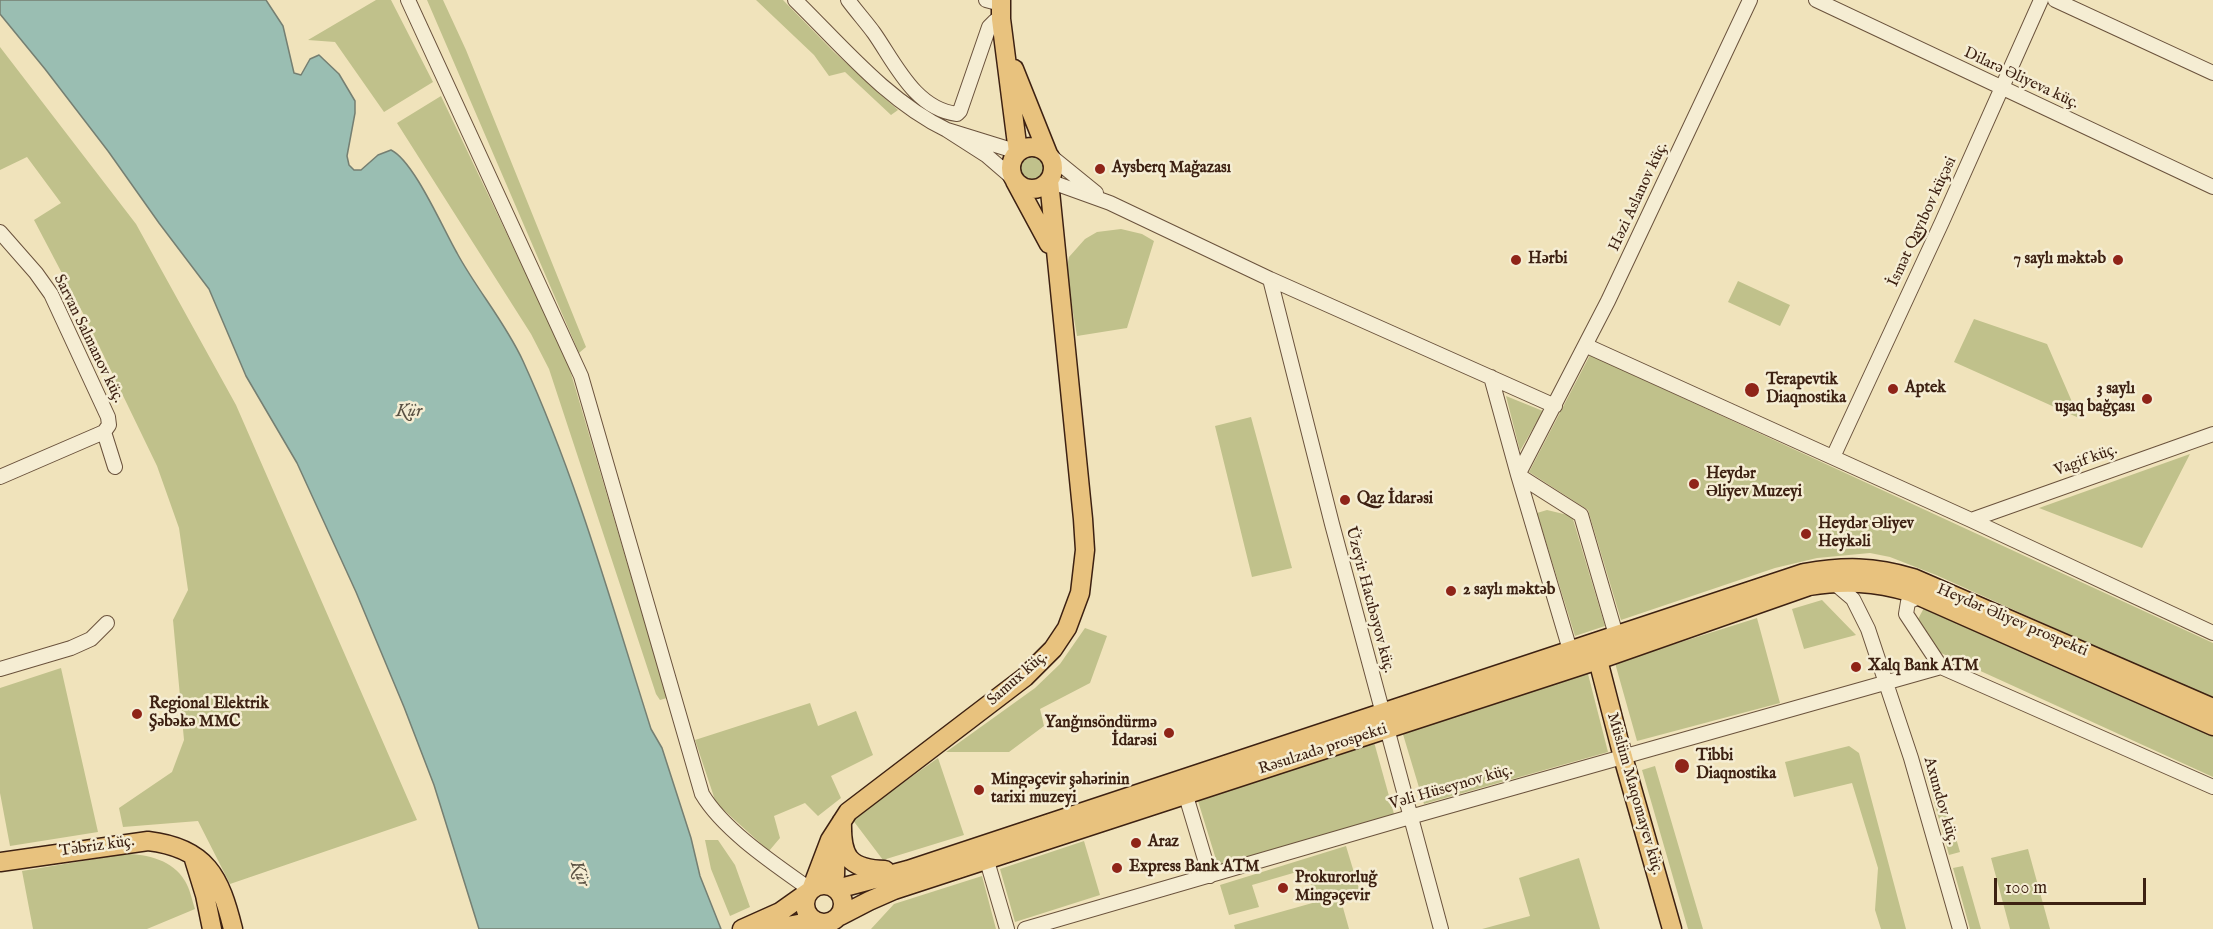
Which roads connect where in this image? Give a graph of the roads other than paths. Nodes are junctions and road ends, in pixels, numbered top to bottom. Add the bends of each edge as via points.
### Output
1 (408, 0) edge
2 (795, 0) edge
3 (848, 0) edge
4 (1750, 0) edge
5 (1816, 0) edge
6 (2041, 0) edge
7 (2055, 0) edge
8 (997, 6) edge
9 (1005, 45) junction
10 (2213, 73) edge
11 (2002, 88) junction
12 (947, 130) junction
13 (1018, 152) junction
14 (1048, 154) junction
15 (1015, 180) junction
16 (1049, 181) junction
17 (2213, 187) edge
18 (1110, 203) junction
19 (0, 232) edge
20 (1055, 256) junction
21 (1270, 279) junction
22 (1587, 346) junction
23 (1491, 377) junction
24 (1555, 406) junction
25 (104, 432) junction
26 (2213, 434) edge
27 (1833, 457) junction
28 (115, 466) dead end
29 (1518, 476) junction
30 (0, 477) edge
31 (1971, 520) junction
32 (1806, 580) junction
33 (1833, 582) junction
34 (1921, 596) junction
35 (107, 623) dead end
36 (2213, 633) edge
37 (1616, 635) junction
38 (1570, 650) junction
39 (1598, 660) junction
40 (1941, 667) junction
41 (0, 669) edge
42 (1888, 683) junction
43 (2213, 708) edge
44 (1385, 721) junction
45 (2213, 726) edge
46 (1623, 757) junction
47 (2213, 787) edge
48 (1186, 795) junction
49 (1410, 817) junction
50 (842, 821) junction
51 (192, 855) junction
52 (987, 861) junction
53 (0, 862) edge
54 (908, 870) junction
55 (1210, 876) junction
56 (835, 888) junction
57 (811, 890) junction
58 (830, 923) edge
59 (747, 928) edge
60 (212, 929) edge
61 (233, 929) edge
62 (772, 929) edge
63 (1007, 929) edge
64 (1025, 929) edge
65 (1441, 929) edge
66 (1672, 929) edge
67 (1960, 929) edge

1 - 57 street via 580,376 702,794 726,823
2 - 12 street via 886,89
3 - 8 street via 912,88 931,104 957,114 989,27 995,21
4 - 22 street, Həzi Aslanov küç.
5 - 11 street, Dilarə Əliyeva küç.
6 - 11 street, İsmət Qayıbov küçəsi
7 - 10 street
8 - 9 main road
9 - 13 main road
9 - 14 main road
11 - 17 street, Dilarə Əliyeva küç.
11 - 27 street, İsmət Qayıbov küçəsi
12 - 13 street
12 - 15 street
13 - 14 main road via 1037,147
13 - 15 main road via 1011,169
14 - 16 main road via 1053,165
14 - 18 street
15 - 16 main road via 1032,189
15 - 20 main road
16 - 18 street
16 - 20 main road, Samux küç.
18 - 21 street
19 - 25 street, Sarvan Salmanov küç. via 51,294 108,417 110,425
20 - 50 main road, Samux küç. via 1084,540 1080,593 1073,615 1053,649 1025,677 856,804
21 - 23 street
21 - 44 street, Üzeyir Hacıbəyov küç.
22 - 24 street, Həzi Aslanov küç.
22 - 27 street
23 - 24 street
23 - 29 street
24 - 29 street, Həzi Aslanov küç.
25 - 28 street, Sarvan Salmanov küç.
25 - 30 street
26 - 31 street, Vagif küç.
27 - 31 street
29 - 37 street via 1581,515
29 - 38 street
31 - 36 street
32 - 33 main road, Heydər Əliyev prospekti
32 - 37 main road, Rəsulzadə prospekti
32 - 39 main road, Rəsulzadə prospekti
32 - 43 main road, Heydər Əliyev prospekti via 1831,568 1872,568 1913,578
33 - 34 main road, Heydər Əliyev prospekti via 1874,583
33 - 42 street, Axundov küç. via 1860,610
34 - 40 street via 1908,602 1906,614
34 - 45 main road, Heydər Əliyev prospekti
35 - 41 street via 91,639 71,648
37 - 38 main road, Rəsulzadə prospekti
37 - 39 street
38 - 39 street
38 - 44 main road, Rəsulzadə prospekti
39 - 44 main road, Rəsulzadə prospekti
39 - 46 main road, Müslüm Maqomayev küç.
40 - 42 street, Vəli Hüseynov küç.
40 - 47 street
42 - 46 street, Vəli Hüseynov küç.
42 - 67 street, Axundov küç.
44 - 48 main road, Rəsulzadə prospekti
44 - 49 street, Üzeyir Hacıbəyov küç.
44 - 54 main road, Rəsulzadə prospekti
46 - 49 street, Vəli Hüseynov küç.
46 - 66 main road, Müslüm Maqomayev küç.
48 - 52 main road, Rəsulzadə prospekti
48 - 55 street
49 - 55 street, Vəli Hüseynov küç.
49 - 65 street, Üzeyir Hacıbəyov küç.
50 - 54 main road via 843,847 855,865 876,870
50 - 56 main road via 836,840
50 - 57 main road, Samux küç. via 823,855
51 - 53 main road, Təbriz küç. via 172,844 148,840
51 - 60 main road
51 - 61 main road, Təbriz küç. via 220,885
52 - 58 main road, Rəsulzadə prospekti via 894,890
52 - 63 street
54 - 56 main road, Rəsulzadə prospekti
55 - 64 street, Vəli Hüseynov küç.
56 - 57 main road via 821,885
56 - 58 main road via 843,899 843,911
57 - 58 main road via 805,907 811,918
57 - 59 main road via 792,905
58 - 62 main road

